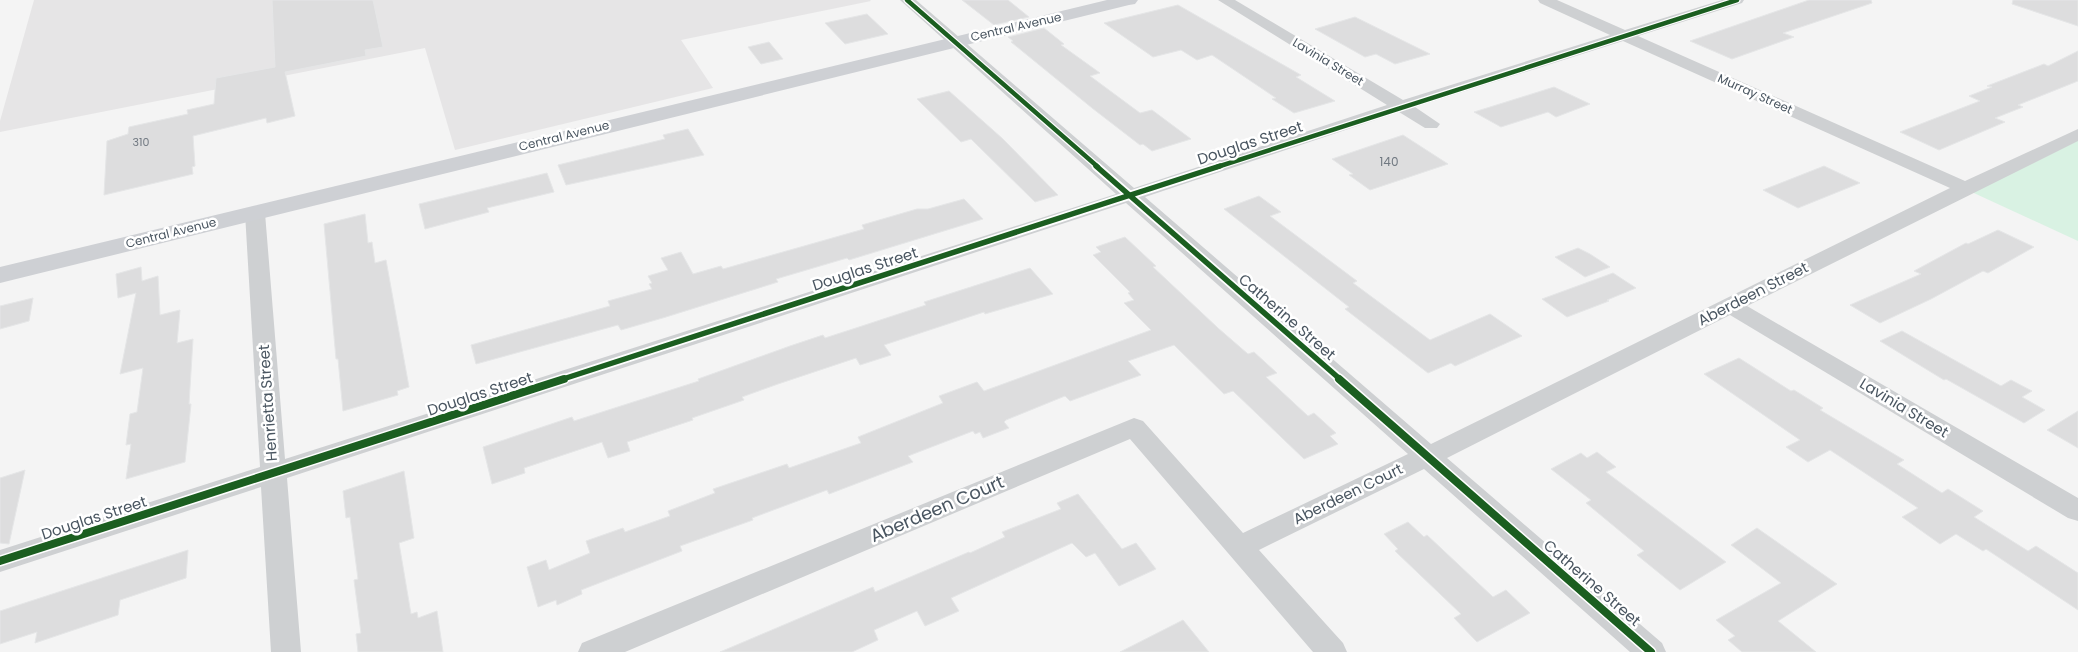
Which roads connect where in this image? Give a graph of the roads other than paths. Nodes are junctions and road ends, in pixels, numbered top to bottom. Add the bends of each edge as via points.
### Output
1 (907, 0) edge
2 (1129, 0) edge
3 (1225, 0) edge
4 (1545, 0) edge
5 (1737, 0) edge
6 (1626, 36) junction
7 (956, 41) junction
8 (1401, 106) junction
9 (1431, 124) dead end
10 (2078, 134) edge
11 (1964, 188) junction
12 (1129, 196) junction
13 (255, 213) junction
14 (0, 275) edge
15 (1731, 306) junction
16 (1428, 456) junction
17 (272, 474) junction
18 (2078, 511) edge
19 (1241, 546) junction
20 (0, 561) edge
21 (286, 652) edge
22 (592, 652) edge
23 (1332, 652) edge
24 (1651, 652) edge

1 - 7 street, Catherine Street
2 - 7 main road, Central Avenue
3 - 8 street, Lavinia Street
4 - 6 street, Murray Street
5 - 6 street, Douglas Street
6 - 8 street, Douglas Street
6 - 11 street, Murray Street
7 - 12 street, Catherine Street
7 - 13 main road, Central Avenue
8 - 9 street, Lavinia Street
8 - 12 street, Douglas Street
10 - 11 street, Aberdeen Street
11 - 15 street, Aberdeen Street
12 - 16 street, Catherine Street
12 - 17 street, Douglas Street
13 - 14 main road, Central Avenue
13 - 17 street, Henrietta Street
15 - 16 street, Aberdeen Street
15 - 18 street, Lavinia Street
16 - 19 street, Aberdeen Court
16 - 24 street, Catherine Street
17 - 20 street, Douglas Street
17 - 21 street, Henrietta Street
19 - 22 street, Aberdeen Court via 1134,427
19 - 23 street, Aberdeen Court

